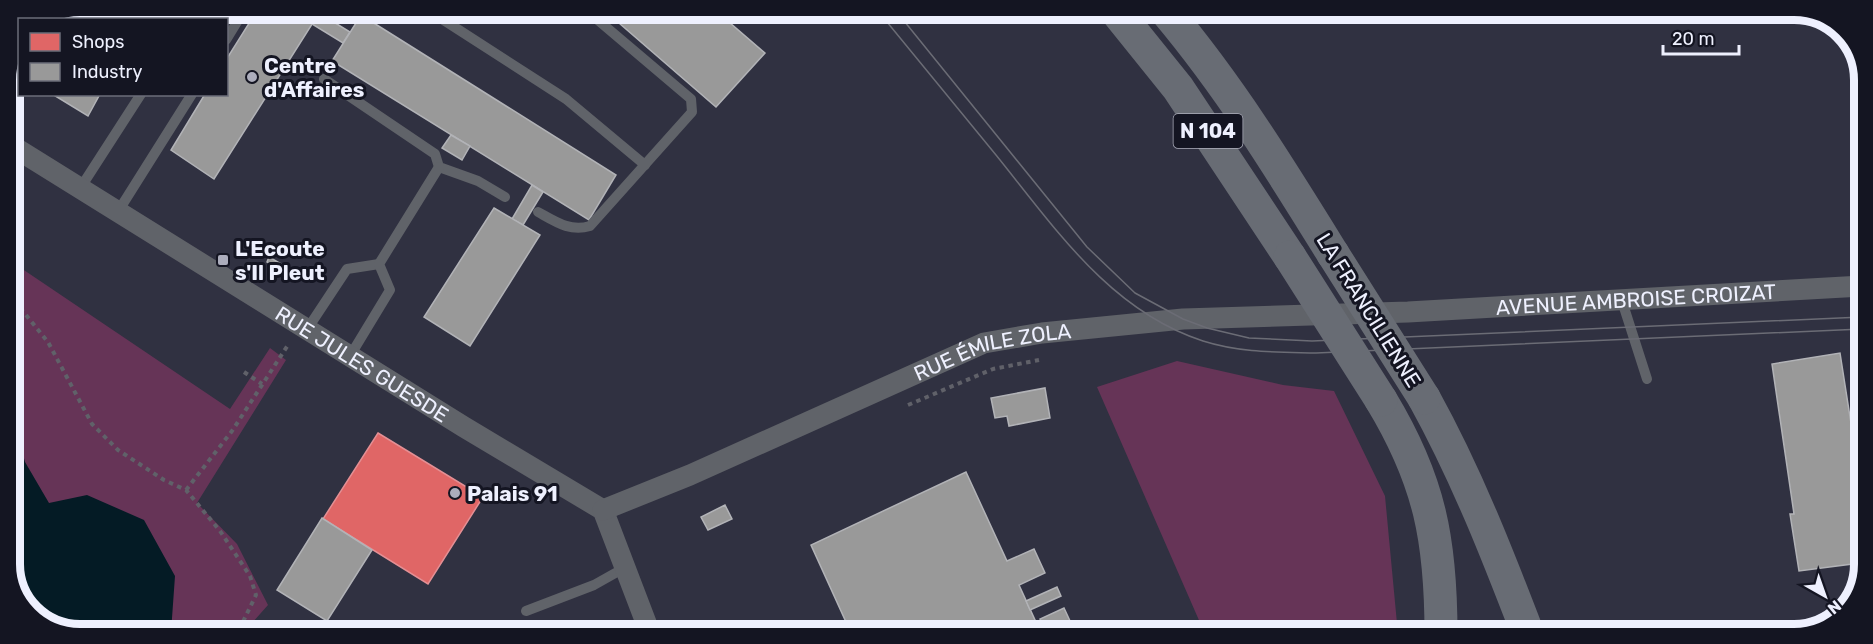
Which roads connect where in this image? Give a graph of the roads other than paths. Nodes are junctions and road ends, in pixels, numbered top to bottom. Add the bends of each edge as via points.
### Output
1 (238, 20) edge
2 (444, 20) edge
3 (598, 20) edge
4 (1123, 20) edge
5 (1173, 20) edge
6 (228, 36) edge
7 (324, 79) dead end
8 (140, 96) edge
9 (191, 96) edge
10 (20, 151) edge
11 (645, 165) junction
12 (439, 167) junction
13 (81, 187) junction
14 (505, 197) dead end
15 (119, 210) junction
16 (538, 212) dead end
17 (379, 264) junction
18 (1853, 286) edge
19 (1621, 298) junction
20 (1408, 312) joint
21 (305, 327) junction
22 (350, 356) junction
23 (1647, 379) dead end
24 (603, 510) junction
25 (626, 567) junction
26 (526, 611) dead end
27 (648, 624) edge
28 (1441, 624) edge
29 (1524, 624) edge

1 - 6 lane
2 - 11 lane via 566,99
3 - 11 lane via 691,99 692,112
4 - 28 highway, LA FRANCILIENNE / N 104, bridge via 1178,88 1290,257 1381,400 1414,460 1425,490 1439,562
5 - 29 highway, LA FRANCILIENNE / N 104, bridge via 1267,147 1424,398 1478,506
7 - 12 lane via 435,154
8 - 13 lane
9 - 15 lane
10 - 13 street, RUE JULES GUESDE
11 - 16 lane via 590,226 565,227
12 - 14 lane via 478,181
12 - 17 lane
13 - 15 street, RUE JULES GUESDE
15 - 21 street, RUE JULES GUESDE
17 - 21 lane via 347,269
17 - 22 lane via 390,290
18 - 19 street, AVENUE AMBROISE CROIZAT
19 - 20 street, AVENUE AMBROISE CROIZAT
19 - 23 lane
20 - 24 street, RUE ÉMILE ZOLA via 1158,321 984,343
21 - 22 street, RUE JULES GUESDE
22 - 24 street, RUE JULES GUESDE
24 - 25 street
25 - 26 lane via 594,585
25 - 27 street

